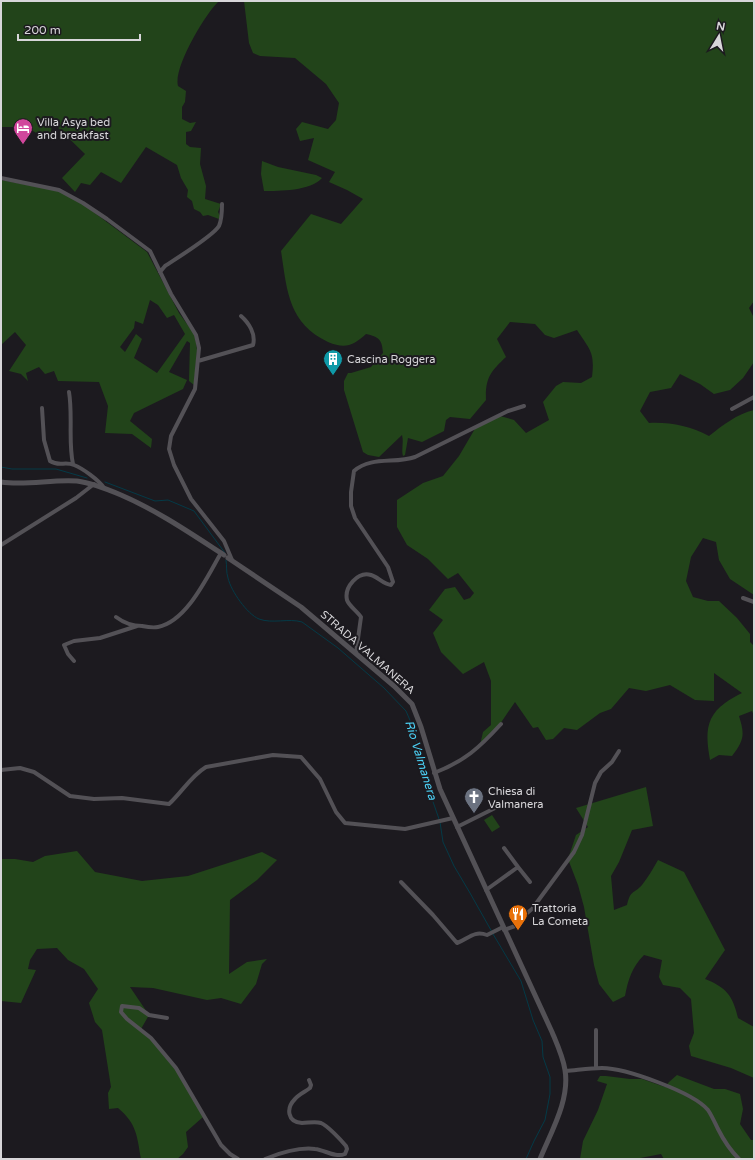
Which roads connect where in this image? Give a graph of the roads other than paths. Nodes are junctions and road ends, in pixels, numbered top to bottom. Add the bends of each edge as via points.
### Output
1 (1, 178) edge
2 (222, 204) dead end
3 (160, 272) junction
4 (241, 316) dead end
5 (198, 360) junction
6 (69, 392) dead end
7 (754, 397) edge
8 (524, 406) dead end
9 (42, 408) dead end
10 (732, 409) dead end
11 (73, 464) junction
12 (1, 482) edge
13 (94, 484) junction
14 (104, 488) junction
15 (1, 545) edge
16 (226, 557) junction
17 (743, 598) dead end
18 (754, 602) edge
19 (116, 617) dead end
20 (137, 626) junction
21 (356, 653) junction
22 (74, 660) dead end
23 (501, 724) dead end
24 (619, 751) dead end
25 (1, 770) edge
26 (434, 773) junction
27 (503, 804) dead end
28 (453, 818) junction
29 (457, 827) junction
30 (504, 848) dead end
31 (518, 867) junction
32 (401, 882) dead end
33 (530, 882) dead end
34 (486, 890) junction
35 (504, 929) junction
36 (167, 1018) dead end
37 (596, 1030) dead end
38 (596, 1068) junction
39 (566, 1071) junction
40 (309, 1080) dead end
41 (238, 1159) edge
42 (265, 1159) edge
43 (540, 1159) edge
44 (739, 1159) edge

1 - 3 street via 59,190 84,203 150,252
2 - 3 street via 218,228
3 - 5 street via 196,335
4 - 5 street via 248,322 252,331 253,345
5 - 16 street via 195,389 171,436 169,449 191,499 224,541
6 - 11 street
7 - 10 street
8 - 21 street via 508,411 415,458 405,461 372,462 354,471 351,506 355,518 388,567 393,582 390,585 366,574 353,580 346,599 361,617
9 - 11 street via 44,440 50,461 55,465
11 - 14 street via 98,479
12 - 13 street, STRADA VALMANERA via 78,481
13 - 14 street, STRADA VALMANERA
13 - 15 street
14 - 16 street, STRADA VALMANERA via 148,507
16 - 20 street via 179,616 157,628
16 - 21 street, STRADA VALMANERA via 301,607
17 - 18 street
19 - 20 street via 122,622
20 - 22 street via 100,638 74,640 64,645
21 - 26 street, STRADA VALMANERA via 412,704
23 - 26 street via 468,756
24 - 35 street via 595,783 582,835 574,852 532,909 515,926
25 - 28 street via 20,768 34,772 70,796 94,799 122,798 169,804 197,772 206,767 273,755 301,757 320,779 336,812 345,823 405,828
26 - 28 street, STRADA VALMANERA
27 - 29 street
28 - 29 street, STRADA VALMANERA
29 - 34 street, STRADA VALMANERA
30 - 31 street
31 - 33 street
31 - 34 street
32 - 35 street via 457,943 477,933 487,935
34 - 35 street, STRADA VALMANERA
35 - 39 street, STRADA VALMANERA via 552,1032
36 - 41 street via 148,1015 139,1008 122,1006 121,1012 127,1019 151,1038 176,1068 221,1145
37 - 38 street
38 - 39 street
38 - 44 street via 610,1068 644,1077 702,1104
39 - 43 street, STRADA VALMANERA via 559,1117
40 - 42 street via 310,1088 295,1098 289,1115 301,1123 322,1123 346,1146 345,1154 303,1149

